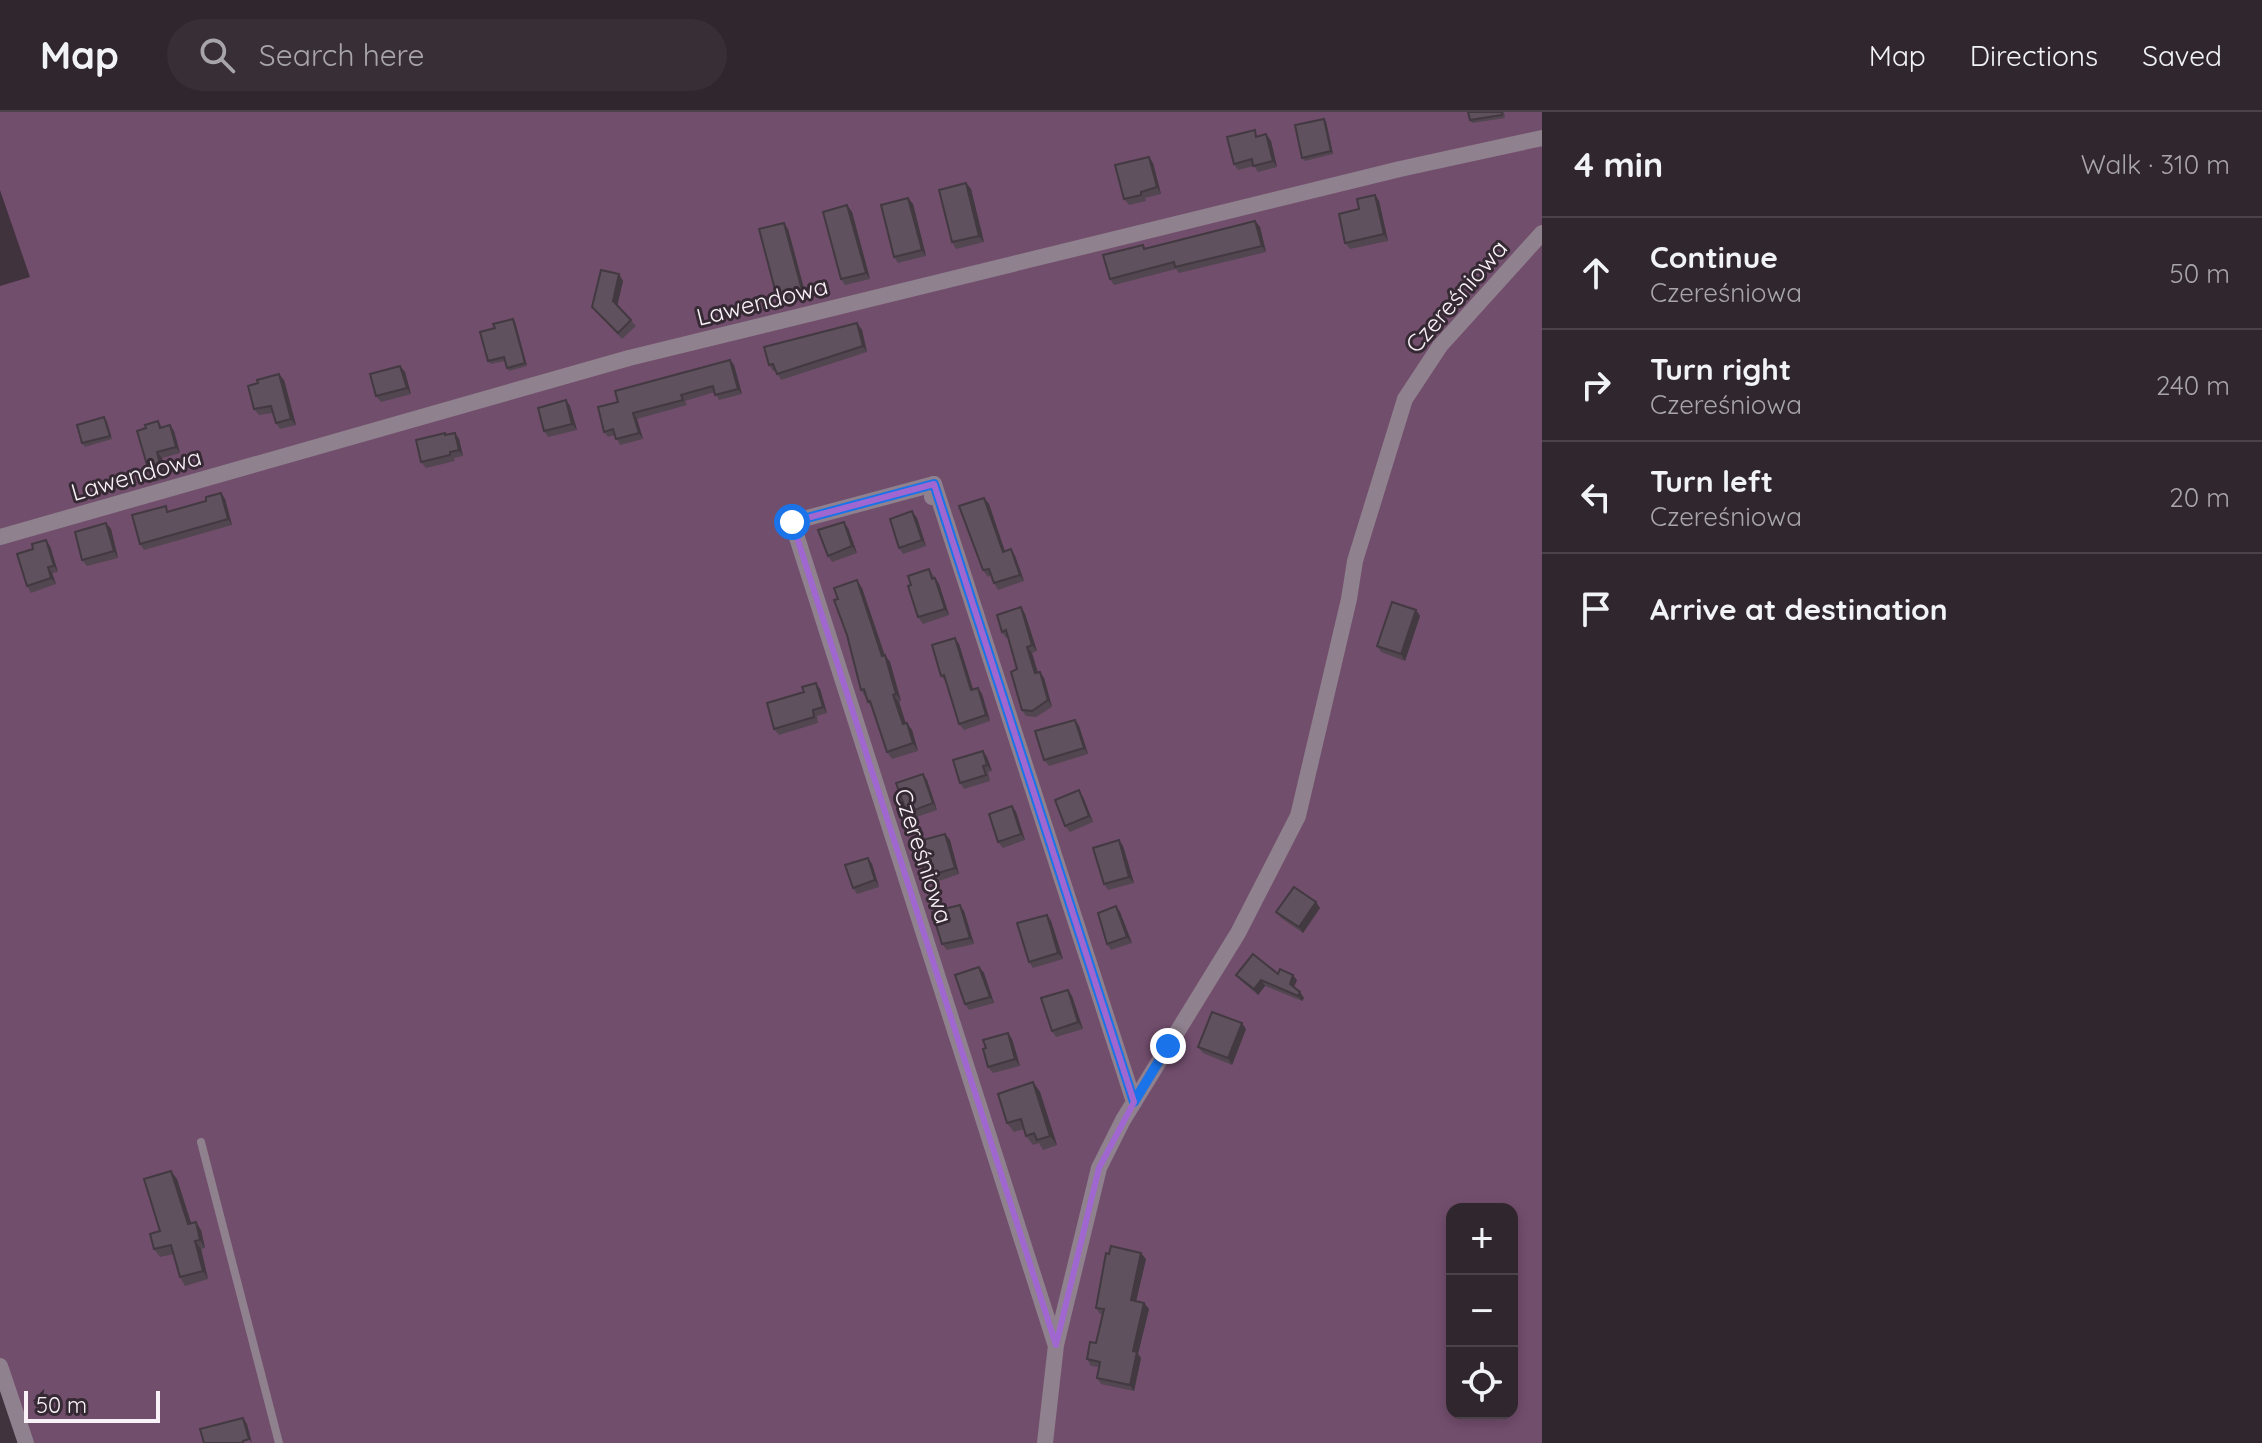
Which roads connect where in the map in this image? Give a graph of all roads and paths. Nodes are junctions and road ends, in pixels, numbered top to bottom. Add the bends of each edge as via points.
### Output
1 (1542, 138) edge
2 (1542, 233) edge
3 (0, 537) edge
4 (1134, 1102) junction
5 (201, 1142) dead end
6 (1056, 1345) junction
7 (0, 1366) edge
8 (26, 1443) edge
9 (279, 1443) edge
10 (1045, 1443) edge

1 - 3 street, Lawendowa via 629,358
2 - 4 street, Czereśniowa via 1440,346 1405,399 1355,561 1298,816 1238,933
4 - 6 street, Czereśniowa via 1099,1168
4 - 6 street, Czereśniowa via 933,491 792,522
5 - 9 lane
6 - 10 street, Czereśniowa
7 - 8 street

